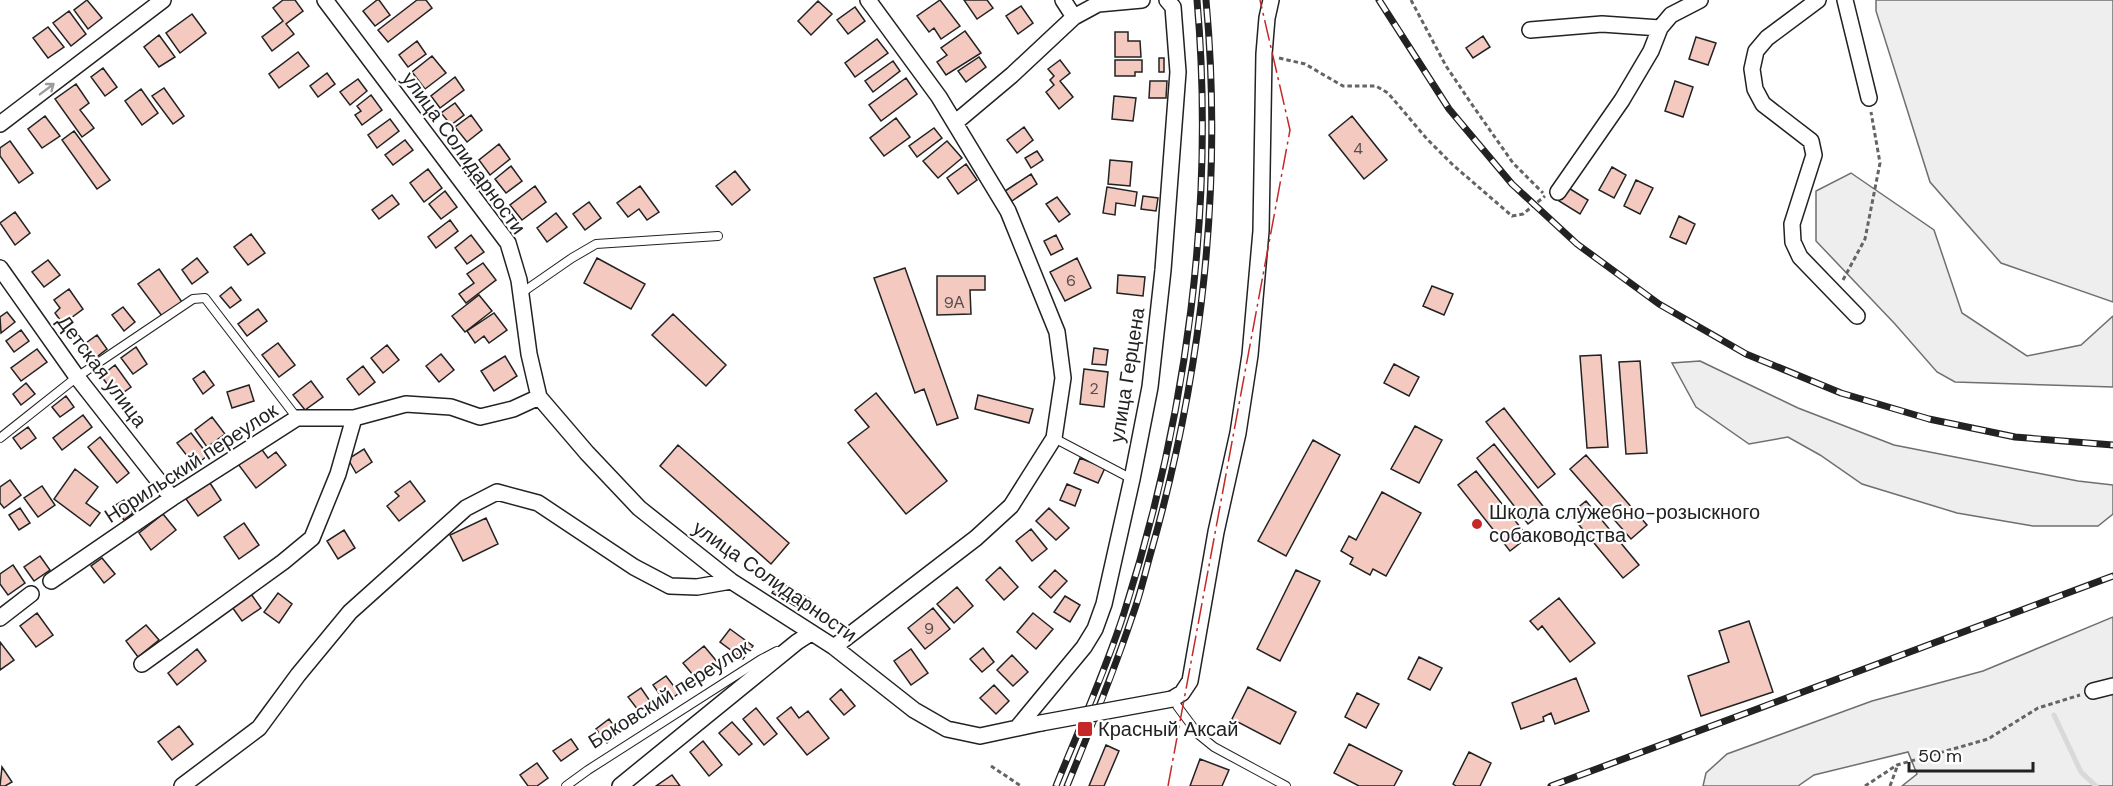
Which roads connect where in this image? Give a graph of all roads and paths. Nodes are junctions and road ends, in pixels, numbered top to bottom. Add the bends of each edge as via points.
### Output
1 (163, 0) edge
2 (325, 0) edge
3 (868, 0) edge
4 (1063, 0) edge
5 (1142, 0) edge
6 (1167, 0) edge
7 (1271, 0) edge
8 (1411, 0) edge
9 (1700, 0) edge
10 (1818, 0) edge
11 (1845, 0) edge
12 (1074, 17) junction
13 (1660, 28) junction
14 (1530, 30) dead end
15 (1264, 54) junction
16 (1869, 98) joint
17 (956, 122) junction
18 (0, 124) edge
19 (1552, 193) junction
20 (718, 236) dead end
21 (0, 268) edge
22 (520, 294) junction
23 (1835, 295) junction
24 (1857, 316) dead end
25 (78, 377) junction
26 (539, 397) junction
27 (297, 418) junction
28 (354, 418) junction
29 (0, 438) edge
30 (1054, 438) junction
31 (1132, 479) junction
32 (172, 498) junction
33 (51, 581) dead end
34 (731, 581) junction
35 (31, 594) dead end
36 (0, 618) edge
37 (812, 633) junction
38 (797, 642) junction
39 (834, 647) junction
40 (142, 664) dead end
41 (2113, 686) edge
42 (2093, 691) joint
43 (1172, 699) junction
44 (1017, 728) junction
45 (1897, 765) junction
46 (991, 766) dead end
47 (182, 786) edge
48 (566, 786) edge
49 (620, 786) edge
50 (1021, 786) edge
51 (1286, 786) edge
52 (1865, 786) edge
53 (1890, 786) edge

18 -> 1 street
2 - 22 street, улица Солидарности via 508,243
3 - 17 street
4 - 12 street
5 - 12 street via 1098,4
6 - 31 street, улица Герцена via 1173,6 1178,72 1150,387
7 - 15 street
8 - 19 path via 1446,66 1513,163
9 - 13 street via 1671,15
10 - 23 street via 1767,38 1756,51 1752,69 1755,89 1763,104 1811,141 1814,155 1792,224 1793,242 1800,258
11 - 16 street
12 - 17 street
13 - 14 street via 1602,24
13 - 19 street via 1622,100
15 - 19 path via 1305,64 1343,86 1376,86 1388,93 1427,140 1512,216 1523,214
15 - 43 street via 1261,231 1239,433 1216,532 1190,681
16 - 23 path via 1880,163 1865,239
17 - 30 street via 1008,211 1057,332 1063,378
20 - 22 lane via 596,244
21 - 25 street, Детская улица
22 - 26 street, улица Солидарности
23 - 24 street
25 - 27 lane via 194,299 205,298
25 - 29 lane
25 - 32 street, Детская улица
26 - 28 street, Норильский переулок via 513,410 480,417 451,407 406,405
26 - 34 street, улица Солидарности via 639,508
27 - 28 street, Норильский переулок
27 - 32 street, Норильский переулок
28 - 40 street via 338,474 312,538
30 - 31 lane
30 - 39 street via 1011,506 976,538
31 - 44 street, улица Герцена via 1095,629
32 - 33 street, Норильский переулок
34 - 37 street, улица Солидарности
34 - 47 street via 697,587 670,586 634,567 538,503 497,492 466,508 350,612 259,728
35 - 36 street
37 - 38 street, Боковский переулок
37 - 39 street, улица Солидарности
38 - 48 lane, Боковский переулок via 760,660
38 - 49 street, Боковский переулок
39 - 44 street, улица Солидарности via 914,710 947,729 980,736
41 - 42 street
42 - 45 path via 2038,708 1988,739
43 - 44 street, bridge
43 - 51 lane via 1198,734 1214,747
45 - 52 path
45 - 53 path
46 - 50 path

